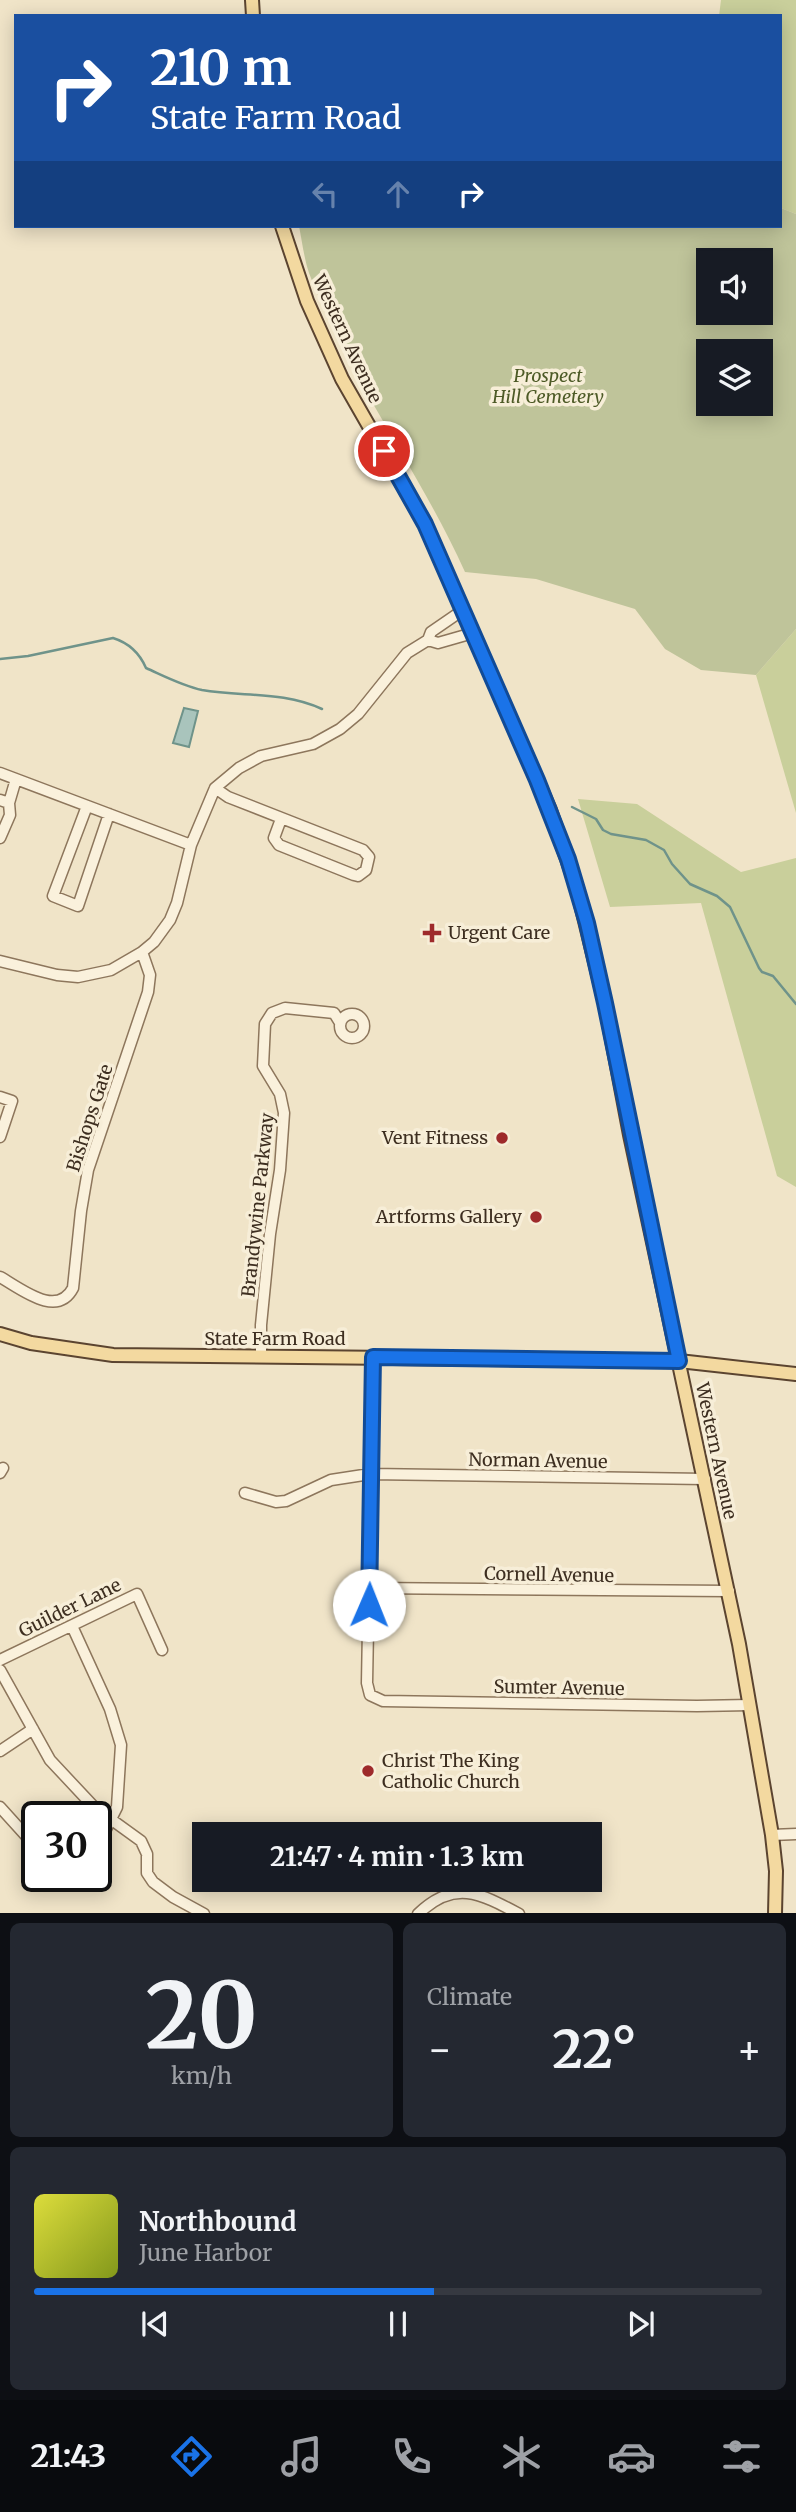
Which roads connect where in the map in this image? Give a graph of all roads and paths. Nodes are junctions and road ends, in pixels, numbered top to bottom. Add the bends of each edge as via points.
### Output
1 (283, 228) edge
2 (463, 610) junction
3 (473, 633) junction
4 (428, 640) junction
5 (0, 773) edge
6 (16, 779) junction
7 (215, 788) junction
8 (4, 801) edge
9 (88, 806) junction
10 (109, 814) junction
11 (281, 819) junction
12 (0, 838) edge
13 (191, 845) junction
14 (142, 952) junction
15 (0, 961) edge
16 (340, 1021) dead end
17 (0, 1097) edge
18 (0, 1137) edge
19 (0, 1277) edge
20 (0, 1334) edge
21 (261, 1356) junction
22 (373, 1357) junction
23 (679, 1361) junction
24 (796, 1374) edge
25 (370, 1474) junction
26 (705, 1479) junction
27 (245, 1493) dead end
28 (369, 1588) junction
29 (729, 1591) junction
30 (72, 1626) junction
31 (162, 1650) dead end
32 (0, 1660) edge
33 (1, 1673) edge
34 (750, 1705) junction
35 (33, 1729) junction
36 (0, 1751) edge
37 (88, 1801) edge
38 (0, 1807) edge
39 (112, 1819) edge
40 (112, 1822) edge
41 (21, 1830) edge
42 (796, 1834) edge
43 (772, 1835) junction
44 (204, 1913) edge
45 (418, 1913) edge
46 (519, 1913) edge
47 (775, 1913) edge

1 - 2 main road, Western Avenue via 307,302 342,379 425,524
2 - 3 main road, Western Avenue
2 - 4 street via 431,632
3 - 4 street via 438,643
3 - 23 main road, Western Avenue via 550,810 580,900
4 - 7 street via 407,653 358,715 340,729 313,744 261,756
5 - 6 street
6 - 8 street
6 - 9 street
7 - 11 street
7 - 13 street
8 - 12 street via 9,815
9 - 10 street
9 - 10 street via 53,896 78,906
10 - 13 street
11 - 11 street via 274,838 279,845 354,875 366,870 369,857 363,850
13 - 14 street via 170,920
14 - 15 street via 111,970 78,977
14 - 19 street, Bishops Gate via 150,975 148,992 88,1170 73,1287 56,1302 36,1298
16 - 21 street, Brandywine Parkway via 334,1013 289,1008 272,1013 265,1024 263,1066 281,1094 284,1113
17 - 18 street via 12,1101
20 - 21 main road, State Farm Road via 113,1355
21 - 22 main road, State Farm Road
22 - 23 main road, State Farm Road
22 - 25 street
23 - 24 main road, State Farm Road
23 - 26 main road, Western Avenue
25 - 26 street, Norman Avenue
25 - 27 street, Norman Avenue via 331,1480 286,1501
25 - 28 street
26 - 29 main road, Western Avenue
28 - 29 street, Cornell Avenue
28 - 34 street, Sumter Avenue via 367,1683 370,1695 383,1701
29 - 34 main road, Western Avenue
30 - 31 street, Guilder Lane via 137,1594
30 - 32 street, Guilder Lane
30 - 39 street via 110,1709 121,1745 117,1807
33 - 35 street
34 - 43 main road, Western Avenue
35 - 36 street
35 - 37 street via 50,1760
38 - 41 street
40 - 44 street via 146,1847 147,1873 153,1882
42 - 43 street
43 - 47 main road, Western Avenue
45 - 46 street via 446,1894 471,1892

